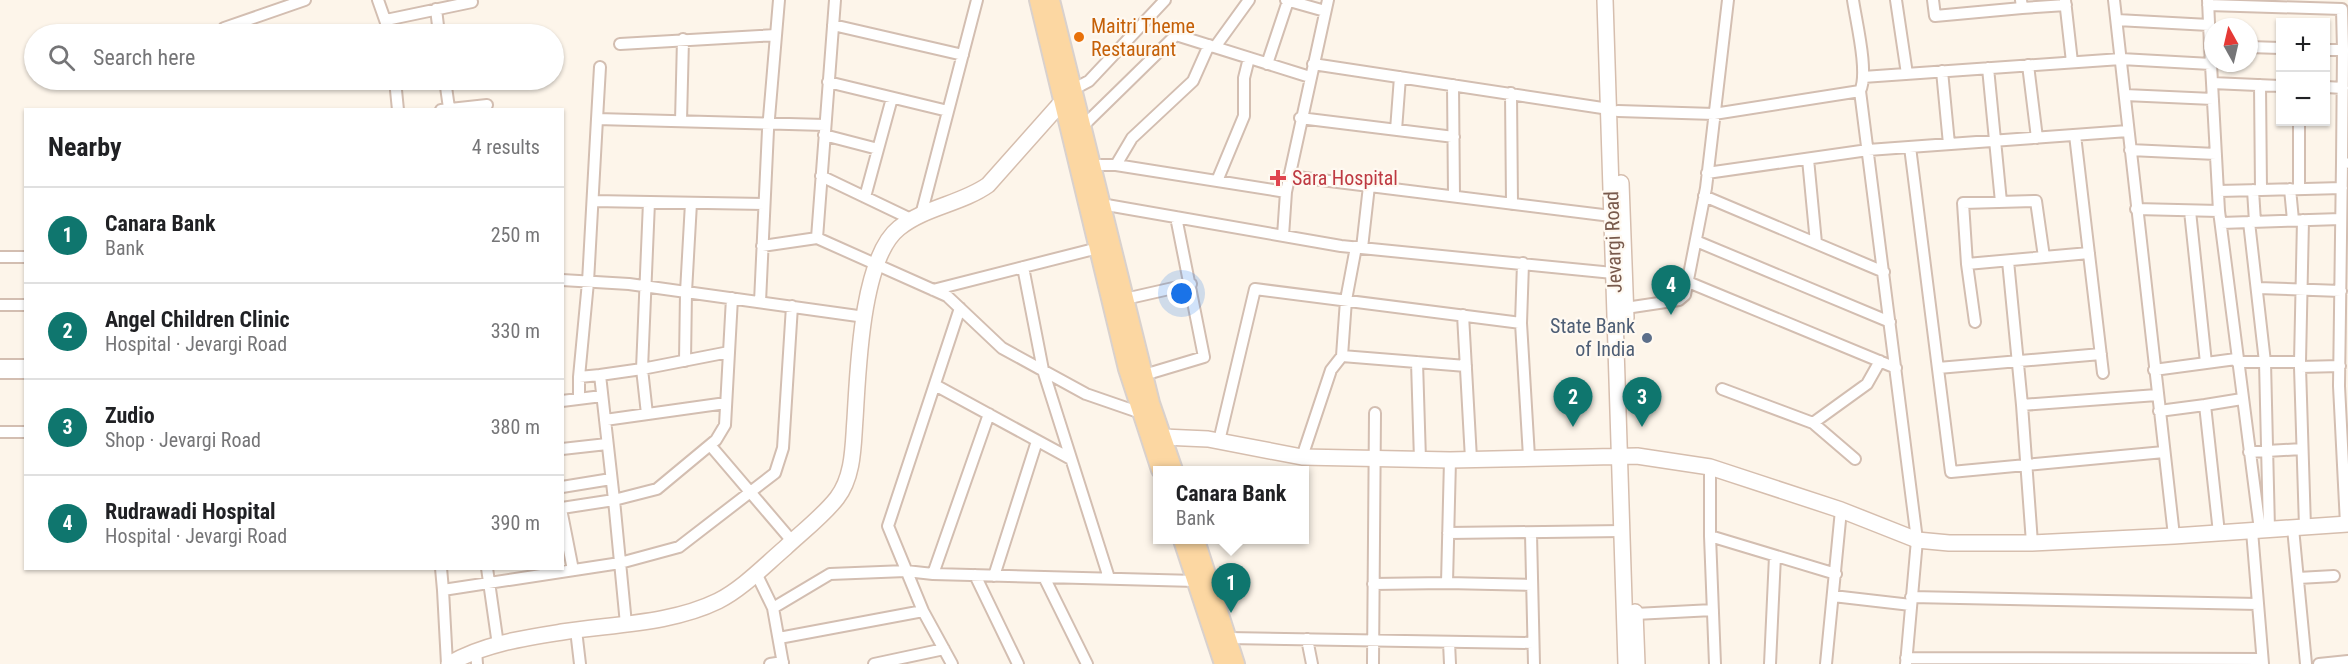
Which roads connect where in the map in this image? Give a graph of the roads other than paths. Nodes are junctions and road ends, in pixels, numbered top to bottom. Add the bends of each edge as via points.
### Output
1 (305, 0) edge
2 (378, 0) edge
3 (779, 0) edge
4 (834, 0) edge
5 (977, 0) edge
6 (1038, 0) edge
7 (1051, 0) edge
8 (1165, 0) edge
9 (1249, 0) edge
10 (1287, 0) edge
11 (1328, 0) edge
12 (1605, 0) edge
13 (1615, 0) edge
14 (1728, 0) edge
15 (1853, 0) edge
16 (1896, 0) edge
17 (1933, 0) edge
18 (2114, 0) edge
19 (472, 2) dead end
20 (2066, 2) edge
21 (2208, 2) edge
22 (2021, 4) edge
23 (2342, 5) edge
24 (436, 9) junction
25 (1325, 11) junction
26 (2209, 18) edge
27 (386, 20) junction
28 (2116, 20) junction
29 (236, 24) edge
30 (387, 24) edge
31 (438, 24) edge
32 (833, 25) junction
33 (2204, 26) edge
34 (776, 35) junction
35 (683, 39) junction
36 (620, 44) dead end
37 (1212, 46) junction
38 (2258, 47) edge
39 (2276, 48) edge
40 (2330, 50) edge
41 (2343, 50) junction
42 (963, 55) junction
43 (1249, 58) junction
44 (2121, 59) junction
45 (2072, 62) junction
46 (1267, 64) junction
47 (1313, 64) junction
48 (2204, 64) edge
49 (2028, 65) junction
50 (600, 67) dead end
51 (1988, 68) junction
52 (1942, 71) junction
53 (2211, 72) edge
54 (1906, 74) junction
55 (1310, 77) junction
56 (1400, 77) junction
57 (1863, 77) junction
58 (828, 82) junction
59 (2212, 83) junction
60 (1453, 85) junction
61 (2260, 85) junction
62 (2276, 86) edge
63 (2330, 87) edge
64 (2343, 88) junction
65 (396, 90) edge
66 (445, 90) edge
67 (1860, 91) junction
68 (1511, 93) junction
69 (2125, 95) junction
70 (1066, 96) junction
71 (892, 98) junction
72 (2213, 99) junction
73 (487, 105) dead end
74 (398, 108) edge
75 (445, 108) edge
76 (456, 108) edge
77 (1613, 110) junction
78 (948, 111) junction
79 (1714, 114) junction
80 (1300, 118) junction
81 (597, 119) junction
82 (681, 121) junction
83 (768, 123) junction
84 (2299, 126) edge
85 (1082, 127) junction
86 (825, 130) junction
87 (1396, 130) junction
88 (2128, 131) junction
89 (2075, 135) junction
90 (1454, 137) junction
91 (2037, 138) junction
92 (1995, 141) junction
93 (1949, 144) junction
94 (1910, 147) junction
95 (878, 149) junction
96 (1868, 150) junction
97 (2130, 150) junction
98 (2216, 154) junction
99 (1808, 159) junction
100 (2345, 163) edge
101 (1092, 165) junction
102 (1116, 165) junction
103 (1707, 173) junction
104 (821, 176) junction
105 (1289, 176) junction
106 (1217, 181) junction
107 (1369, 186) junction
108 (2342, 188) junction
109 (2295, 189) junction
110 (2257, 190) junction
111 (2218, 191) junction
112 (1286, 192) junction
113 (865, 196) junction
114 (1454, 196) junction
115 (1704, 196) junction
116 (592, 201) junction
117 (649, 202) junction
118 (2001, 202) junction
119 (691, 203) junction
120 (764, 204) junction
121 (1101, 204) junction
122 (1512, 204) junction
123 (2136, 209) junction
124 (2190, 210) junction
125 (2219, 211) junction
126 (1611, 216) junction
127 (917, 217) junction
128 (1176, 217) junction
129 (2341, 219) junction
130 (2298, 220) junction
131 (2252, 222) junction
132 (2221, 223) junction
133 (1283, 236) junction
134 (817, 238) junction
135 (1696, 241) junction
136 (1816, 243) junction
137 (762, 246) junction
138 (1098, 248) junction
139 (1359, 248) junction
140 (2089, 253) junction
141 (0, 257) edge
142 (24, 257) edge
143 (2044, 257) junction
144 (2008, 261) junction
145 (1523, 263) junction
146 (876, 264) junction
147 (1967, 264) junction
148 (1023, 267) junction
149 (1884, 272) junction
150 (1613, 273) junction
151 (564, 280) edge
152 (588, 282) junction
153 (1688, 282) junction
154 (1191, 284) junction
155 (645, 286) junction
156 (2258, 288) junction
157 (2301, 288) junction
158 (933, 290) junction
159 (2341, 291) junction
160 (686, 292) junction
161 (732, 298) junction
162 (1125, 299) junction
163 (1346, 300) junction
164 (760, 302) junction
165 (0, 305) edge
166 (24, 305) edge
167 (792, 306) junction
168 (960, 308) junction
169 (1621, 309) junction
170 (1463, 315) junction
171 (865, 317) junction
172 (1890, 322) junction
173 (1975, 322) dead end
174 (1521, 323) junction
175 (729, 352) junction
176 (2101, 354) junction
177 (1342, 356) junction
178 (2237, 360) junction
179 (685, 361) junction
180 (1880, 361) junction
181 (1417, 362) junction
182 (2019, 362) junction
183 (2265, 362) junction
184 (2206, 363) junction
185 (0, 365) edge
186 (24, 365) edge
187 (2300, 365) junction
188 (1466, 366) junction
189 (2340, 366) junction
190 (1896, 368) junction
191 (1938, 368) junction
192 (642, 369) junction
193 (1043, 370) junction
194 (2154, 370) junction
195 (0, 373) edge
196 (24, 373) edge
197 (2103, 373) dead end
198 (600, 375) junction
199 (1144, 375) junction
200 (579, 377) junction
201 (935, 385) junction
202 (2344, 386) edge
203 (1722, 389) dead end
204 (2157, 395) junction
205 (602, 396) junction
206 (579, 399) junction
207 (2242, 399) junction
208 (564, 401) edge
209 (726, 403) junction
210 (2022, 405) junction
211 (2205, 405) junction
212 (2159, 411) junction
213 (1375, 413) dead end
214 (647, 414) junction
215 (989, 414) junction
216 (1141, 414) junction
217 (605, 420) junction
218 (1813, 423) junction
219 (2345, 430) edge
220 (0, 432) edge
221 (24, 432) edge
222 (1156, 439) junction
223 (1037, 441) junction
224 (1219, 441) junction
225 (607, 444) junction
226 (710, 446) junction
227 (564, 449) edge
228 (2302, 449) junction
229 (2267, 451) junction
230 (2164, 452) junction
231 (2249, 452) junction
232 (1626, 456) junction
233 (1302, 457) junction
234 (1529, 457) junction
235 (1071, 459) junction
236 (1376, 459) junction
237 (1471, 459) junction
238 (1855, 459) dead end
239 (1420, 460) junction
240 (1450, 460) junction
241 (2026, 465) junction
242 (1159, 466) edge
243 (1171, 466) edge
244 (1710, 466) junction
245 (2346, 468) edge
246 (611, 478) junction
247 (564, 487) edge
248 (750, 492) junction
249 (614, 500) junction
250 (2346, 505) edge
251 (564, 508) edge
252 (1841, 510) junction
253 (564, 524) edge
254 (2347, 524) edge
255 (2299, 527) junction
256 (2260, 530) junction
257 (1623, 531) junction
258 (1448, 533) junction
259 (2219, 533) junction
260 (1531, 534) junction
261 (1710, 536) junction
262 (2174, 536) junction
263 (1917, 540) junction
264 (792, 541) junction
265 (2032, 543) junction
266 (1183, 544) edge
267 (1197, 544) edge
268 (1775, 556) junction
269 (620, 563) junction
270 (441, 570) edge
271 (487, 570) edge
272 (573, 570) junction
273 (906, 571) junction
274 (756, 573) junction
275 (933, 574) junction
276 (1836, 574) junction
277 (975, 575) junction
278 (994, 576) junction
279 (2334, 576) dead end
280 (1044, 577) junction
281 (1109, 578) junction
282 (2298, 579) junction
283 (1196, 581) junction
284 (1447, 583) junction
285 (489, 584) junction
286 (1373, 584) junction
287 (1532, 585) junction
288 (443, 590) junction
289 (1833, 596) junction
290 (1911, 601) junction
291 (2258, 604) junction
292 (773, 608) junction
293 (1713, 610) junction
294 (923, 611) junction
295 (1635, 614) junction
296 (626, 624) junction
297 (576, 630) junction
298 (1228, 638) junction
299 (779, 639) junction
300 (1307, 639) junction
301 (1373, 640) junction
302 (1449, 642) junction
303 (1533, 644) junction
304 (498, 645) junction
305 (944, 649) junction
306 (477, 657) edge
307 (1906, 661) edge
308 (1964, 661) edge
309 (2026, 661) edge
310 (2168, 661) edge
311 (2204, 661) edge
312 (2263, 661) edge
313 (2348, 661) edge
314 (783, 663) edge
315 (448, 664) edge
316 (580, 664) edge
317 (770, 664) edge
318 (873, 664) edge
319 (952, 664) edge
320 (1018, 664) edge
321 (1087, 664) edge
322 (1222, 664) edge
323 (1236, 664) edge
324 (1312, 664) edge
325 (1373, 664) edge
326 (1450, 664) edge
327 (1534, 664) edge
328 (1626, 664) edge
329 (1637, 664) edge
330 (1715, 664) edge
331 (1770, 664) edge
332 (1826, 664) edge
333 (2306, 664) edge
334 (2319, 664) edge

1 - 29 street
2 - 27 street
3 - 34 street
4 - 32 street
5 - 42 street
6 - 70 main road
7 - 70 main road
8 - 70 street via 1089,81
9 - 37 street
10 - 25 street
10 - 46 street
11 - 25 street
12 - 77 street, Jevargi Road
13 - 77 street
14 - 79 street
15 - 57 street
16 - 54 street
17 - 22 street via 1935,16
18 - 28 street
19 - 24 street
20 - 22 street
20 - 45 street
21 - 23 street
21 - 26 street
23 - 41 street
24 - 27 street
24 - 31 street
25 - 47 street
27 - 30 street
28 - 33 street
28 - 44 street
32 - 42 street
32 - 58 street
34 - 35 street
34 - 83 street
35 - 36 street
35 - 82 street
37 - 43 street
37 - 85 street via 1176,35
37 - 102 street via 1193,81 1132,138
38 - 39 street
40 - 41 street
41 - 64 street
42 - 78 street
43 - 46 street
43 - 106 street via 1244,78 1244,116
44 - 45 street
44 - 48 street
44 - 69 street
45 - 49 street
46 - 55 street
47 - 55 street
47 - 56 street
49 - 51 street
49 - 91 street
50 - 81 street
51 - 52 street
51 - 92 street
52 - 54 street
52 - 93 street
53 - 59 street
54 - 57 street
55 - 80 street
56 - 60 street
56 - 87 street
57 - 67 street
58 - 71 street
58 - 86 street
59 - 61 street
59 - 72 street
60 - 68 street
60 - 90 street
61 - 62 street
61 - 110 street
63 - 64 street
64 - 100 street
65 - 74 street
66 - 75 street
67 - 79 street
67 - 96 street
68 - 77 street
68 - 122 street
69 - 72 street
69 - 88 street
70 - 85 main road
70 - 127 street via 988,185 974,195
70 - 138 main road
71 - 78 street
71 - 95 street
72 - 98 street
73 - 76 street
77 - 79 street
77 - 126 street, Jevargi Road
77 - 169 street
78 - 127 street
79 - 103 street
80 - 87 street
80 - 105 street
81 - 82 street
81 - 116 street
82 - 83 street
83 - 86 street
83 - 120 street
84 - 109 street
85 - 101 main road
86 - 95 street
86 - 104 street
87 - 90 street
88 - 89 street
88 - 97 street
89 - 91 street
89 - 140 street
90 - 114 street
91 - 92 street
92 - 93 street
92 - 118 street
93 - 94 street
94 - 96 street
94 - 191 street
95 - 113 street
96 - 99 street
96 - 149 street
97 - 98 street
97 - 123 street
98 - 111 street
99 - 103 street
99 - 136 street
100 - 108 street
101 - 102 street
101 - 121 main road
102 - 106 street
103 - 115 street
104 - 113 street
104 - 134 street
105 - 107 street
105 - 112 street
106 - 112 street
107 - 114 street
107 - 139 street
108 - 109 street
108 - 129 street
109 - 110 street
109 - 130 street
110 - 111 street
110 - 131 street
111 - 125 street
112 - 133 street
113 - 127 street
114 - 122 street
115 - 135 street
115 - 136 street
116 - 117 street
116 - 152 street
117 - 119 street
117 - 155 street
118 - 143 street via 2036,201
118 - 147 street via 1963,203
119 - 120 street
119 - 160 street
120 - 137 street
121 - 128 street
121 - 162 main road
122 - 126 street
123 - 124 street
123 - 194 street
124 - 125 street
124 - 184 street
125 - 132 street
126 - 150 street, Jevargi Road
127 - 146 street via 898,229 882,248
128 - 133 street
128 - 154 street
129 - 130 street
129 - 159 street
130 - 131 street
130 - 157 street
131 - 132 street
131 - 156 street
132 - 178 street
133 - 139 street
134 - 137 street
134 - 146 street
135 - 153 street
135 - 172 street
136 - 149 street
137 - 164 street
138 - 148 street
138 - 216 main road
139 - 145 street
139 - 163 street
140 - 143 street
140 - 176 street
141 - 142 street
143 - 144 street
144 - 147 street
144 - 182 street
145 - 150 street
145 - 174 street
146 - 158 street
146 - 171 street
147 - 173 street
148 - 158 street
148 - 193 street
149 - 172 street
150 - 169 street, Jevargi Road
151 - 152 street
152 - 155 street
152 - 200 street
153 - 169 street via 1685,295 1679,300
153 - 180 street
154 - 162 street
154 - 199 street via 1204,357
155 - 160 street
155 - 192 street
156 - 157 street
156 - 183 street
157 - 159 street
157 - 187 street
158 - 168 street
159 - 189 street
160 - 161 street
160 - 179 street
161 - 164 street
161 - 175 street
162 - 199 main road
163 - 170 street
163 - 177 street
163 - 224 street via 1255,289
164 - 167 street
165 - 166 street
167 - 171 street
167 - 248 street via 783,448 775,473
168 - 193 street via 1002,348
168 - 201 street
169 - 232 street, Jevargi Road
170 - 174 street
170 - 188 street
171 - 264 street via 849,471 837,498
172 - 190 street
174 - 234 street
175 - 179 street
175 - 209 street
176 - 182 street
176 - 197 street
177 - 181 street
177 - 233 street via 1331,370
178 - 183 street
178 - 184 street
178 - 207 street
179 - 192 street
180 - 190 street
180 - 218 street via 1867,384
181 - 188 street
181 - 239 street
182 - 191 street
182 - 210 street
183 - 187 street
183 - 229 street
184 - 194 street
185 - 186 street
187 - 189 street
187 - 228 street
188 - 237 street
189 - 202 street
190 - 263 street
191 - 241 street via 1951,472
192 - 198 street
192 - 214 street
193 - 216 street via 1086,394
193 - 235 street
194 - 204 street
195 - 196 street
198 - 200 street
198 - 205 street
199 - 222 main road
200 - 206 street
201 - 215 street
201 - 273 street via 888,526
202 - 219 street
203 - 218 street
204 - 210 street
204 - 212 street
205 - 206 street
205 - 217 street
206 - 208 street
207 - 211 street
207 - 231 street
209 - 214 street
209 - 226 street via 725,425
210 - 241 street
211 - 212 street
211 - 259 street
212 - 230 street
213 - 236 street
214 - 217 street
215 - 223 street
215 - 275 street
216 - 222 main road
217 - 225 street
218 - 238 street
219 - 245 street
220 - 221 street
222 - 224 street
222 - 242 main road
222 - 243 main road
223 - 235 street
223 - 278 street
224 - 233 street
225 - 227 street
225 - 246 street
226 - 248 street
226 - 249 street via 657,489
228 - 229 street
228 - 255 street
229 - 231 street
229 - 256 street
230 - 241 street
230 - 262 street
231 - 256 street
232 - 234 street
232 - 244 street
232 - 257 street, Jevargi Road
232 - 295 street
233 - 236 street
234 - 237 street
235 - 281 street
236 - 239 street
236 - 286 street
237 - 240 street
239 - 240 street
240 - 258 street
241 - 265 street
244 - 252 street
244 - 261 street
245 - 250 street
246 - 247 street
246 - 249 street
248 - 264 street
248 - 269 street via 679,547
249 - 251 street
249 - 269 street
250 - 254 street
252 - 263 street
252 - 276 street
253 - 272 street
254 - 255 street
255 - 256 street
255 - 282 street
256 - 259 street
256 - 291 street
257 - 260 street
257 - 328 street, Jevargi Road
258 - 260 street
258 - 284 street
259 - 262 street
260 - 287 street
261 - 268 street
261 - 293 street
262 - 265 street
263 - 265 street
263 - 290 street
264 - 274 street
266 - 283 main road
267 - 298 main road
268 - 276 street
268 - 331 street
269 - 272 street
269 - 296 street
270 - 288 street
271 - 285 street
272 - 285 street
273 - 275 street
273 - 292 street via 830,574
273 - 294 street
274 - 292 street
274 - 296 street via 717,602
275 - 277 street
276 - 289 street
277 - 278 street
277 - 320 street
278 - 280 street
279 - 282 street
280 - 281 street
280 - 321 street
281 - 283 street
282 - 333 street
283 - 322 main road
284 - 286 street
284 - 287 street
285 - 288 street
285 - 304 street
286 - 301 street
287 - 303 street
288 - 315 street
289 - 290 street
289 - 332 street
290 - 291 street
290 - 307 street
291 - 312 street
292 - 299 street
293 - 295 street
293 - 330 street
294 - 299 street
294 - 305 street
295 - 329 street
296 - 297 street
297 - 304 street
297 - 316 street
298 - 300 street
298 - 323 main road
299 - 314 street
300 - 301 street
300 - 324 street
301 - 302 street
301 - 325 street
302 - 303 street
302 - 326 street
303 - 327 street
304 - 306 street
305 - 318 street
305 - 319 street
306 - 315 street
307 - 308 street
308 - 309 street
309 - 310 street
310 - 311 street
311 - 312 street
313 - 334 street
314 - 317 street

